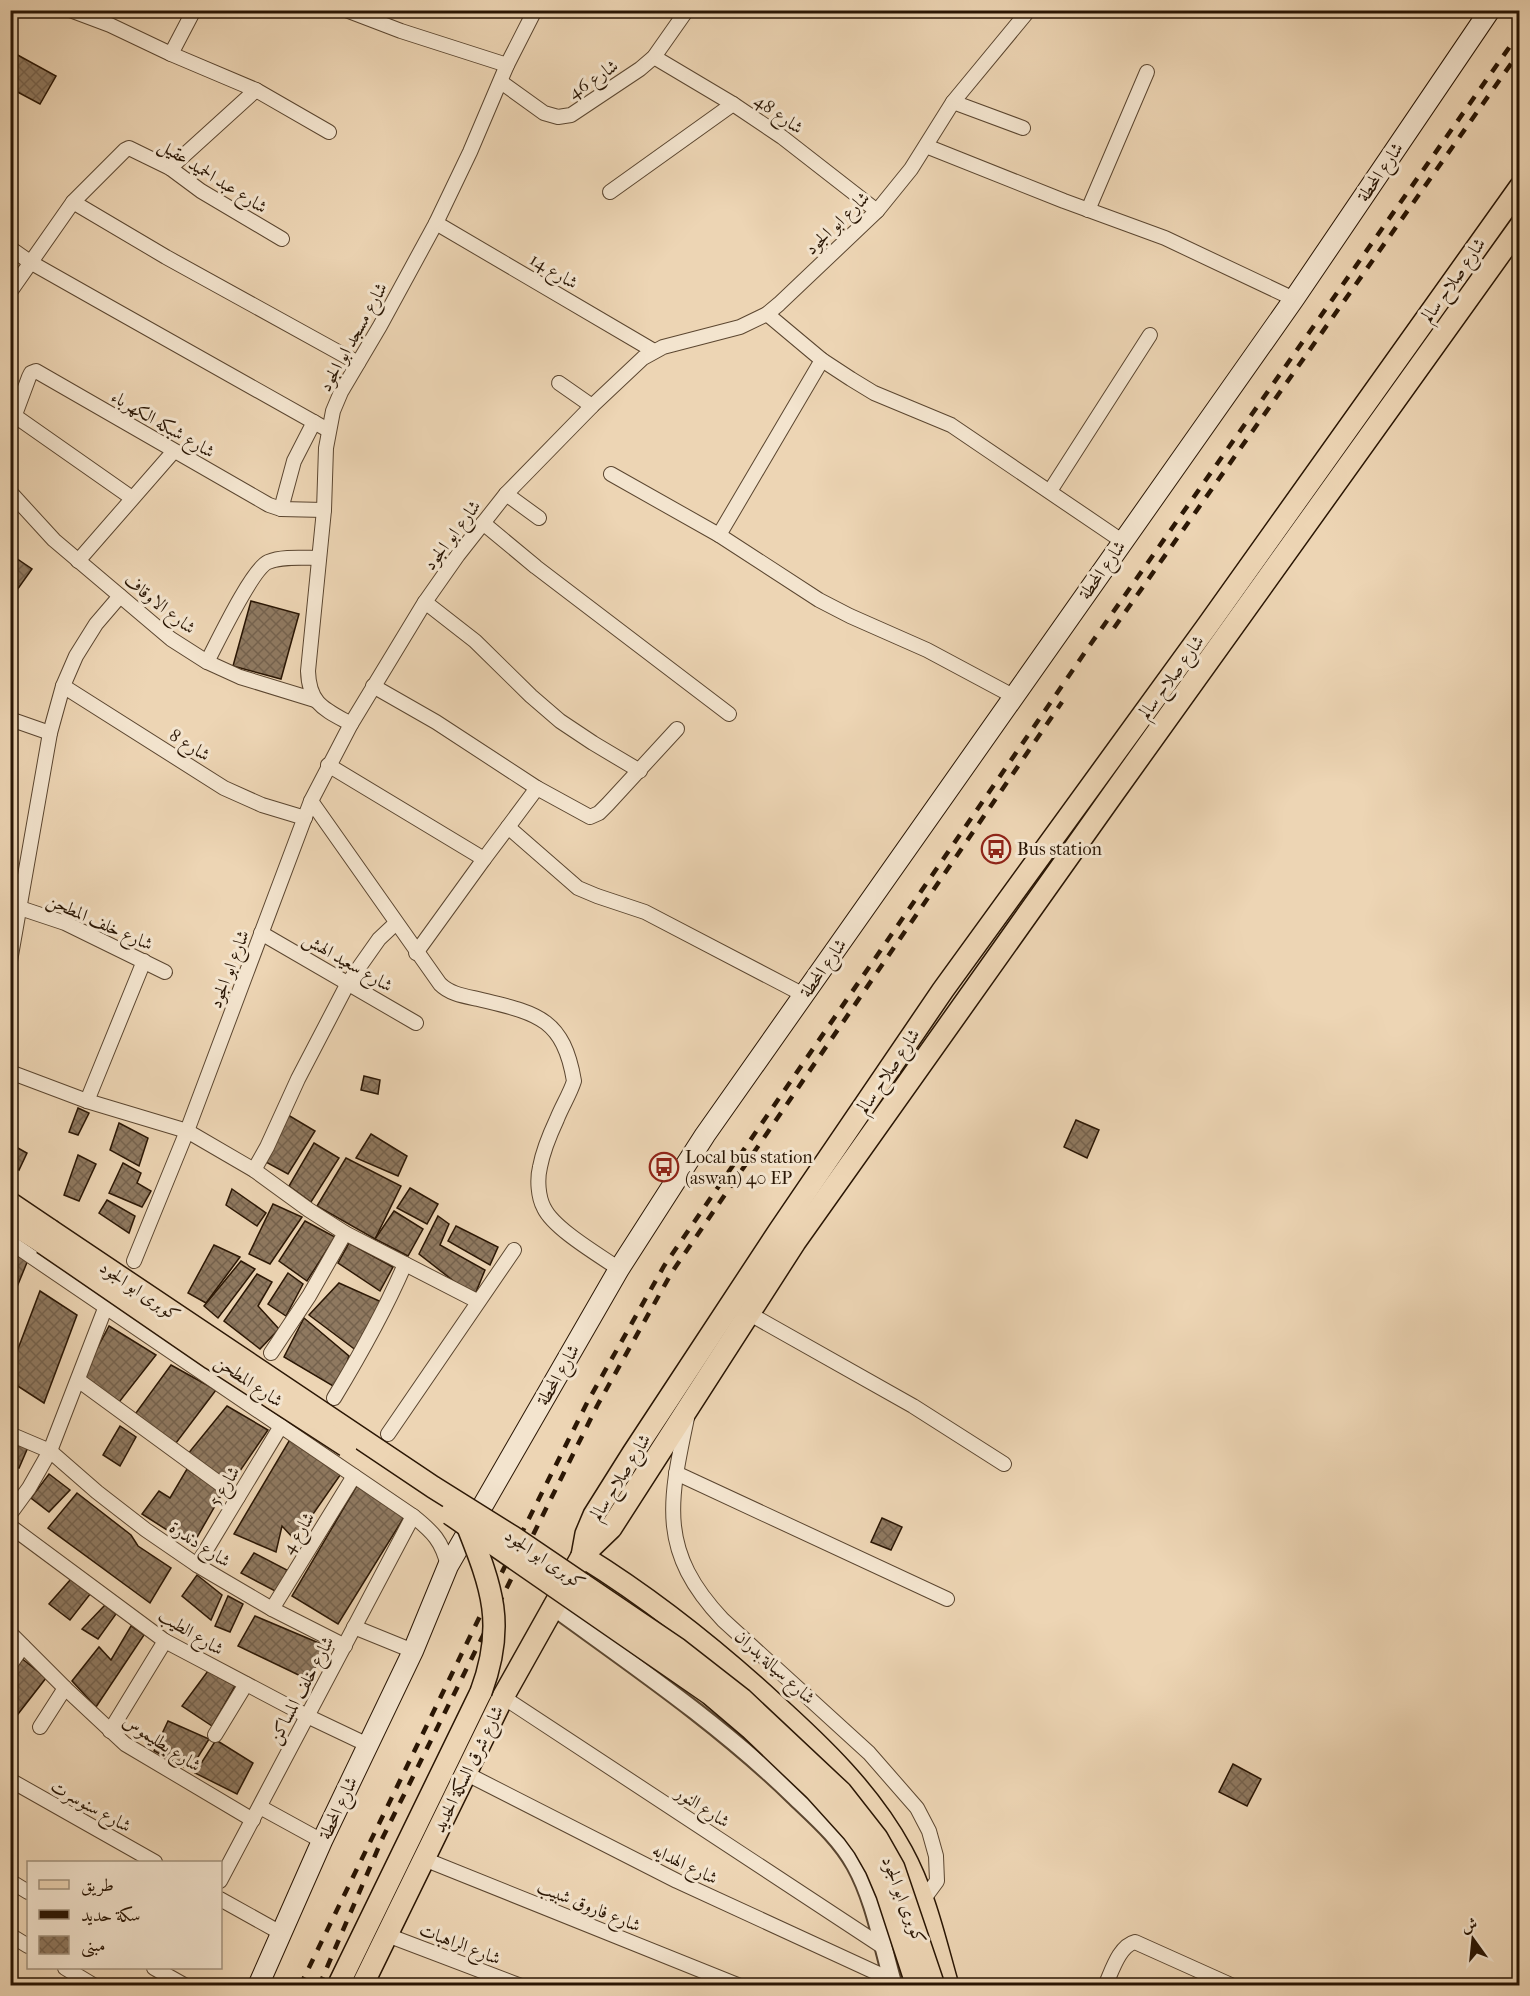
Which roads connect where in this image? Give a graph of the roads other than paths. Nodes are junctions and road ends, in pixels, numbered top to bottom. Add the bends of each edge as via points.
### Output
1 (70, 10) edge
2 (194, 10) edge
3 (346, 10) edge
4 (535, 10) edge
5 (687, 10) edge
6 (1029, 10) edge
7 (1490, 10) edge
8 (171, 54) junction
9 (654, 57) junction
10 (507, 65) junction
11 (1148, 72) dead end
12 (501, 82) junction
13 (256, 90) junction
14 (954, 102) junction
15 (733, 104) junction
16 (1023, 128) dead end
17 (329, 132) dead end
18 (926, 146) junction
19 (170, 168) junction
20 (1520, 187) edge
21 (610, 192) dead end
22 (74, 202) junction
23 (1088, 210) junction
24 (877, 211) junction
25 (436, 223) junction
26 (1520, 226) edge
27 (282, 239) dead end
28 (10, 248) edge
29 (30, 262) junction
30 (10, 292) edge
31 (1294, 298) junction
32 (767, 314) junction
33 (1150, 334) dead end
34 (654, 351) junction
35 (822, 360) junction
36 (358, 363) junction
37 (559, 382) dead end
38 (592, 406) junction
39 (13, 422) edge
40 (314, 422) junction
41 (328, 430) junction
42 (174, 451) junction
43 (611, 474) dead end
44 (1050, 491) junction
45 (10, 492) edge
46 (506, 494) junction
47 (132, 498) junction
48 (281, 509) junction
49 (324, 510) junction
50 (540, 518) dead end
51 (483, 523) junction
52 (719, 535) junction
53 (1122, 541) junction
54 (319, 558) junction
55 (78, 561) junction
56 (120, 596) junction
57 (425, 602) junction
58 (207, 662) junction
59 (63, 686) junction
60 (373, 686) junction
61 (1013, 696) junction
62 (315, 700) junction
63 (729, 714) dead end
64 (10, 719) edge
65 (351, 724) junction
66 (677, 729) dead end
67 (50, 733) junction
68 (328, 765) junction
69 (640, 771) junction
70 (537, 788) junction
71 (311, 801) junction
72 (305, 818) junction
73 (508, 827) junction
74 (484, 859) junction
75 (20, 908) junction
76 (396, 923) junction
77 (261, 933) junction
78 (416, 953) junction
79 (10, 961) edge
80 (144, 962) junction
81 (165, 972) dead end
82 (348, 983) junction
83 (804, 995) junction
84 (416, 1023) dead end
85 (10, 1072) edge
86 (87, 1101) junction
87 (187, 1131) junction
88 (254, 1170) junction
89 (10, 1203) edge
90 (10, 1222) edge
91 (345, 1233) junction
92 (46, 1237) junction
93 (10, 1242) edge
94 (514, 1250) dead end
95 (134, 1261) dead end
96 (405, 1264) junction
97 (619, 1269) junction
98 (477, 1301) junction
99 (106, 1306) junction
100 (748, 1314) junction
101 (271, 1353) dead end
102 (78, 1380) junction
103 (334, 1398) dead end
104 (690, 1404) junction
105 (281, 1426) junction
106 (10, 1434) edge
107 (388, 1434) dead end
108 (50, 1451) junction
109 (1004, 1464) dead end
110 (676, 1473) junction
111 (354, 1476) junction
112 (238, 1497) junction
113 (10, 1514) edge
114 (412, 1516) junction
115 (467, 1525) junction
116 (10, 1526) edge
117 (582, 1556) junction
118 (197, 1565) junction
119 (448, 1566) junction
120 (947, 1599) dead end
121 (552, 1606) junction
122 (272, 1609) junction
123 (354, 1627) junction
124 (10, 1633) edge
125 (165, 1641) junction
126 (23, 1646) junction
127 (345, 1646) junction
128 (413, 1651) junction
129 (10, 1665) edge
130 (246, 1684) junction
131 (65, 1688) junction
132 (503, 1697) junction
133 (308, 1716) junction
134 (39, 1727) dead end
135 (110, 1731) junction
136 (215, 1735) dead end
137 (368, 1745) junction
138 (465, 1773) junction
139 (10, 1779) edge
140 (260, 1807) junction
141 (253, 1820) junction
142 (322, 1841) junction
143 (424, 1859) junction
144 (152, 1861) edge
145 (222, 1877) edge
146 (10, 1881) edge
147 (27, 1891) edge
148 (222, 1900) edge
149 (923, 1900) junction
150 (281, 1933) junction
151 (10, 1935) edge
152 (387, 1935) junction
153 (27, 1945) edge
154 (883, 1947) junction
155 (67, 1969) edge
156 (156, 1969) edge
157 (893, 1983) edge
158 (95, 1986) edge
159 (186, 1986) edge
160 (258, 1986) edge
161 (338, 1986) edge
162 (362, 1986) edge
163 (521, 1986) edge
164 (740, 1986) edge
165 (917, 1986) edge
166 (934, 1986) edge
167 (948, 1986) edge
168 (1105, 1986) edge
169 (1233, 1986) edge

1 - 8 street
2 - 8 street
3 - 10 street
4 - 10 street, شارع مسجد ابو الجود
5 - 9 street, شارع 46
6 - 14 street, شارع ابو الجود
7 - 31 main road, شارع المحطة
8 - 13 street
9 - 12 street, شارع 46 via 572,115 544,113
9 - 15 street, شارع 48
10 - 12 street, شارع مسجد ابو الجود
11 - 23 street
12 - 25 street, شارع مسجد ابو الجود
13 - 17 street
13 - 19 street
14 - 16 street
14 - 18 street, شارع ابو الجود
15 - 21 street
15 - 24 street, شارع 48
18 - 23 street
18 - 24 street, شارع ابو الجود
19 - 22 street, شارع عبد الحميد عقيل via 129,148
19 - 27 street, شارع عبد الحميد عقيل
20 - 117 main road, شارع صلاح سالم via 944,990 633,1454 594,1515
22 - 29 street
22 - 36 street
23 - 31 street via 1165,238
24 - 32 street, شارع ابو الجود
25 - 34 street, شارع 14
25 - 36 street, شارع مسجد ابو الجود
26 - 100 main road, شارع صلاح سالم via 1099,813
28 - 29 street
29 - 30 street
29 - 40 street
31 - 53 main road, شارع المحطة
32 - 34 street, شارع ابو الجود via 740,327
32 - 35 street
33 - 44 street
34 - 38 street, شارع ابو الجود
35 - 44 street via 874,393 951,425
35 - 52 street
36 - 41 street, شارع مسجد ابو الجود via 333,411
37 - 38 street
38 - 46 street, شارع ابو الجود
39 - 42 street, شارع شبكه الكهرباء via 29,377 36,371
39 - 47 street
40 - 41 street
40 - 48 street via 294,461
41 - 49 street, شارع مسجد ابو الجود
42 - 47 street
42 - 48 street, شارع شبكه الكهرباء
43 - 52 street
44 - 53 street
45 - 55 street, شارع الاوقاف
46 - 50 street
46 - 51 street, شارع ابو الجود
47 - 55 street
48 - 49 street, شارع شبكه الكهرباء
49 - 54 street, شارع مسجد ابو الجود
51 - 57 street, شارع ابو الجود
51 - 63 street
52 - 61 street via 819,600 927,650
53 - 61 main road, شارع المحطة
54 - 58 street via 271,561 261,566
54 - 62 street, شارع مسجد ابو الجود via 308,671 308,686
55 - 56 street, شارع الاوقاف
56 - 58 street, شارع الاوقاف via 171,639
56 - 59 street, شارع خلف المطحن via 96,624
57 - 60 street, شارع ابو الجود
57 - 69 street via 474,641 560,721
58 - 62 street, شارع الاوقاف via 240,677
59 - 67 street, شارع خلف المطحن
59 - 72 street, شارع 8 via 224,788
60 - 65 street, شارع ابو الجود
60 - 70 street
61 - 83 main road, شارع المحطة
62 - 65 street
64 - 67 street
65 - 68 street, شارع ابو الجود
66 - 69 street
67 - 75 street, شارع خلف المطحن
68 - 71 street, شارع ابو الجود
68 - 74 street
69 - 70 street via 599,813 590,817
70 - 73 street
71 - 72 street, شارع ابو الجود
71 - 76 street
72 - 77 street, شارع ابو الجود
73 - 74 street
73 - 83 street via 578,888 645,912
74 - 78 street
75 - 79 street, شارع خلف المطحن
75 - 80 street, شارع خلف المطحن via 65,923
76 - 78 street
76 - 82 street
77 - 82 street, شارع سعيد الهش
77 - 87 street, شارع ابو الجود
78 - 97 street via 445,989 519,1010 548,1023 557,1032 574,1081 539,1168 541,1199 551,1219
80 - 81 street, شارع خلف المطحن
80 - 86 street
82 - 84 street, شارع سعيد الهش
82 - 88 street
83 - 97 main road, شارع المحطة via 705,1135
85 - 86 street
86 - 87 street
87 - 88 street
87 - 95 street, شارع ابو الجود
88 - 91 street
89 - 92 main road
90 - 92 main road
91 - 96 street
91 - 101 street
92 - 115 main road, كوبرى ابو الجود, bridge via 212,1359
92 - 166 main road, كوبرى ابو الجود, bridge via 513,1537 678,1649 742,1699 827,1778 877,1838 894,1868
93 - 99 street, شارع المطحن
94 - 98 street
96 - 98 street
96 - 103 street via 363,1351
97 - 119 main road, شارع المحطة
98 - 107 street
99 - 102 street
99 - 105 street, شارع المطحن
100 - 104 main road, شارع صلاح سالم
100 - 109 street via 913,1406
102 - 108 street
102 - 112 street
104 - 110 street, شارع سيالة بدران
104 - 117 main road, شارع صلاح سالم via 610,1528
105 - 111 street, شارع المطحن
105 - 112 street, شارع 5
106 - 108 street, شارع دندرة
108 - 113 street
108 - 118 street, شارع دندرة via 96,1492
110 - 120 street
110 - 149 street, شارع سيالة بدران via 672,1499 680,1553 705,1600 869,1753 917,1808 936,1856 937,1881
111 - 114 street, شارع المطحن
111 - 122 street, شارع 4
112 - 118 street, شارع 5
114 - 119 street, شارع المطحن via 431,1530 444,1549
114 - 123 street, شارع خلف المساكن
115 - 161 main road, bridge via 487,1574 494,1614 489,1671
115 - 165 main road, كوبرى ابو الجود, bridge via 696,1683 744,1722 815,1790 853,1832 876,1868
116 - 125 street, شارع الطيب
117 - 121 main road, شارع شرق السكة الحديد
117 - 149 main road, شارع سيالة بدران via 687,1629 826,1751 891,1832
118 - 122 street, شارع دندرة
119 - 128 main road, شارع المحطة
121 - 132 main road, شارع شرق السكة الحديد
121 - 154 street via 722,1732 831,1831 864,1882
122 - 127 street, شارع دندرة
123 - 127 street, شارع خلف المساكن
123 - 128 street
124 - 126 street, شارع بطليموس
125 - 130 street, شارع الطيب
125 - 135 street
126 - 129 street
126 - 131 street, شارع بطليموس
127 - 133 street, شارع خلف المساكن
128 - 137 main road, شارع المحطة
130 - 133 street, شارع الطيب
130 - 136 street
131 - 134 street
131 - 135 street, شارع بطليموس
132 - 138 main road, شارع شرق السكة الحديد
132 - 154 street, شارع النور
133 - 137 street, شارع الطيب
133 - 140 street, شارع خلف المساكن
135 - 141 street, شارع بطليموس via 125,1744
137 - 142 main road, شارع المحطة
138 - 143 main road, شارع شرق السكة الحديد
138 - 157 street, شارع الهدايه via 676,1881
139 - 144 street, شارع سنوسرت
140 - 141 street, شارع خلف المساكن
140 - 142 street
141 - 145 street, شارع خلف المساكن
142 - 150 main road, شارع المحطة
143 - 152 main road, شارع شرق السكة الحديد
143 - 164 street, شارع فاروق شبيب
146 - 147 street
148 - 150 street
149 - 167 main road, شارع سيالة بدران
150 - 160 main road, شارع المحطة
151 - 153 street
152 - 162 main road, شارع شرق السكة الحديد
152 - 163 street, شارع الراهبات
154 - 157 street
155 - 158 street
156 - 159 street
168 - 169 street via 1124,1948 1135,1942

